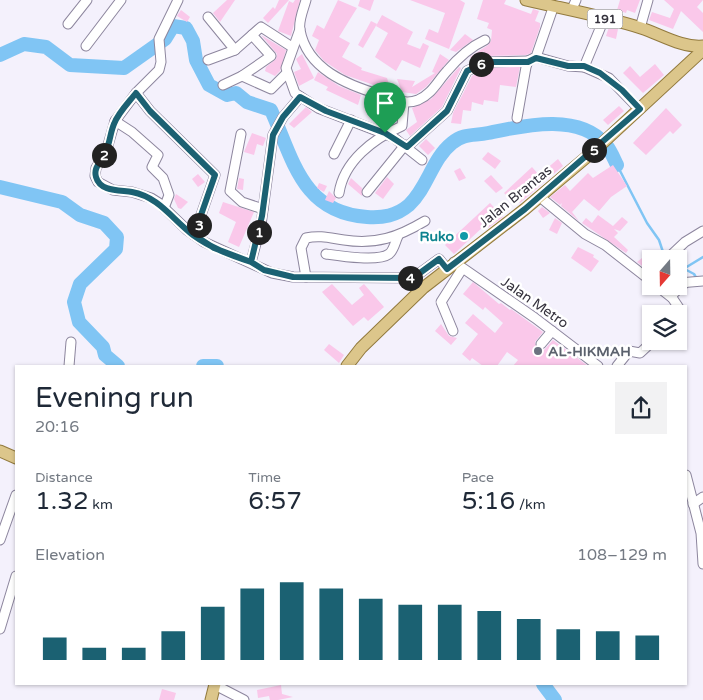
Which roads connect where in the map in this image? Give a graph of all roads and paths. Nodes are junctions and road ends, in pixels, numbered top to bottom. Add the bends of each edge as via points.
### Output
1 (87, 0) edge
2 (121, 0) edge
3 (178, 0) edge
4 (306, 0) edge
5 (526, 0) edge
6 (648, 0) edge
7 (538, 2) edge
8 (574, 5) edge
9 (553, 8) junction
10 (208, 17) dead end
11 (604, 19) junction
12 (68, 24) dead end
13 (640, 28) junction
14 (300, 29) junction
15 (252, 36) junction
16 (485, 40) dead end
17 (683, 43) junction
18 (86, 46) dead end
19 (703, 46) edge
20 (292, 47) junction
21 (235, 50) junction
22 (703, 50) edge
23 (271, 56) junction
24 (208, 60) dead end
25 (532, 60) junction
26 (584, 66) junction
27 (287, 68) junction
28 (677, 73) junction
29 (242, 76) junction
30 (223, 85) dead end
31 (136, 93) junction
32 (300, 97) junction
33 (404, 102) junction
34 (640, 109) junction
35 (517, 118) dead end
36 (351, 120) junction
37 (115, 121) junction
38 (385, 133) junction
39 (241, 134) dead end
40 (406, 146) junction
41 (334, 154) dead end
42 (422, 160) dead end
43 (367, 192) dead end
44 (339, 193) dead end
45 (540, 197) junction
46 (164, 208) junction
47 (263, 209) junction
48 (425, 222) dead end
49 (703, 231) edge
50 (194, 235) junction
51 (398, 236) junction
52 (677, 250) edge
53 (326, 254) dead end
54 (251, 262) junction
55 (454, 267) junction
56 (642, 274) edge
57 (306, 277) junction
58 (668, 295) edge
59 (671, 297) joint
60 (677, 305) edge
61 (453, 331) dead end
62 (552, 331) junction
63 (71, 342) dead end
64 (541, 344) dead end
65 (643, 350) edge
66 (69, 365) edge
67 (348, 365) edge
68 (597, 365) edge
69 (618, 365) edge
70 (0, 450) edge
71 (15, 458) edge
72 (687, 479) edge
73 (703, 497) edge
74 (15, 498) edge
75 (693, 504) junction
76 (0, 540) edge
77 (703, 564) edge
78 (15, 579) edge
79 (0, 630) edge
80 (215, 685) edge
81 (217, 685) edge
82 (211, 700) edge
83 (244, 700) edge

1 - 12 street
2 - 18 street
3 - 31 street via 159,39 159,70
4 - 14 street
5 - 7 main road, 191
6 - 13 street
7 - 9 main road, 191
8 - 9 main road, 191
8 - 11 main road, 191
9 - 25 street
10 - 21 street
11 - 13 main road, 191
11 - 26 street
13 - 17 main road, 191
14 - 20 street
14 - 33 street via 318,67 352,87
15 - 20 street via 263,27
15 - 21 street
15 - 23 street
16 - 33 street via 470,48 427,95 413,102
17 - 19 main road, 191
17 - 28 main road via 686,56
20 - 27 street
21 - 24 street
22 - 28 main road, Jalan Brantas
23 - 27 street
23 - 29 street
25 - 26 street
25 - 35 street
25 - 40 street via 486,62 467,71 447,111
26 - 34 street via 609,78
27 - 29 street via 271,88
27 - 32 street via 292,88
28 - 34 main road, Jalan Brantas
29 - 30 street
31 - 37 street
31 - 50 street via 215,175
32 - 36 street via 318,108
32 - 47 street via 273,135
33 - 38 street via 402,126
34 - 45 main road, Jalan Brantas
36 - 38 street
36 - 41 street
37 - 46 street via 158,155 152,167 163,178 169,196
37 - 46 street via 106,152 96,168 98,182 113,190 140,194
38 - 40 street
38 - 44 street via 348,168
39 - 47 street via 230,191 242,202
40 - 42 street
40 - 43 street
45 - 55 main road, Jalan Brantas
45 - 56 street
46 - 50 street
47 - 54 street
48 - 51 street
49 - 52 street
50 - 54 street via 214,248
51 - 53 street via 392,251 386,256 361,258
51 - 57 street via 374,242 326,236 306,238 301,248
54 - 57 street via 272,273
55 - 57 street via 439,259 413,278
55 - 61 street via 441,302
55 - 62 street, Jalan Metro
55 - 67 main road, Jalan Brantas via 388,321
58 - 59 street
59 - 60 street
62 - 64 street
62 - 68 street, Jalan Metro
63 - 66 street
65 - 69 street via 640,353 629,351
70 - 71 main road
72 - 75 street
73 - 75 street
74 - 76 street
75 - 77 street via 702,540
78 - 79 street
80 - 82 main road
81 - 83 street

